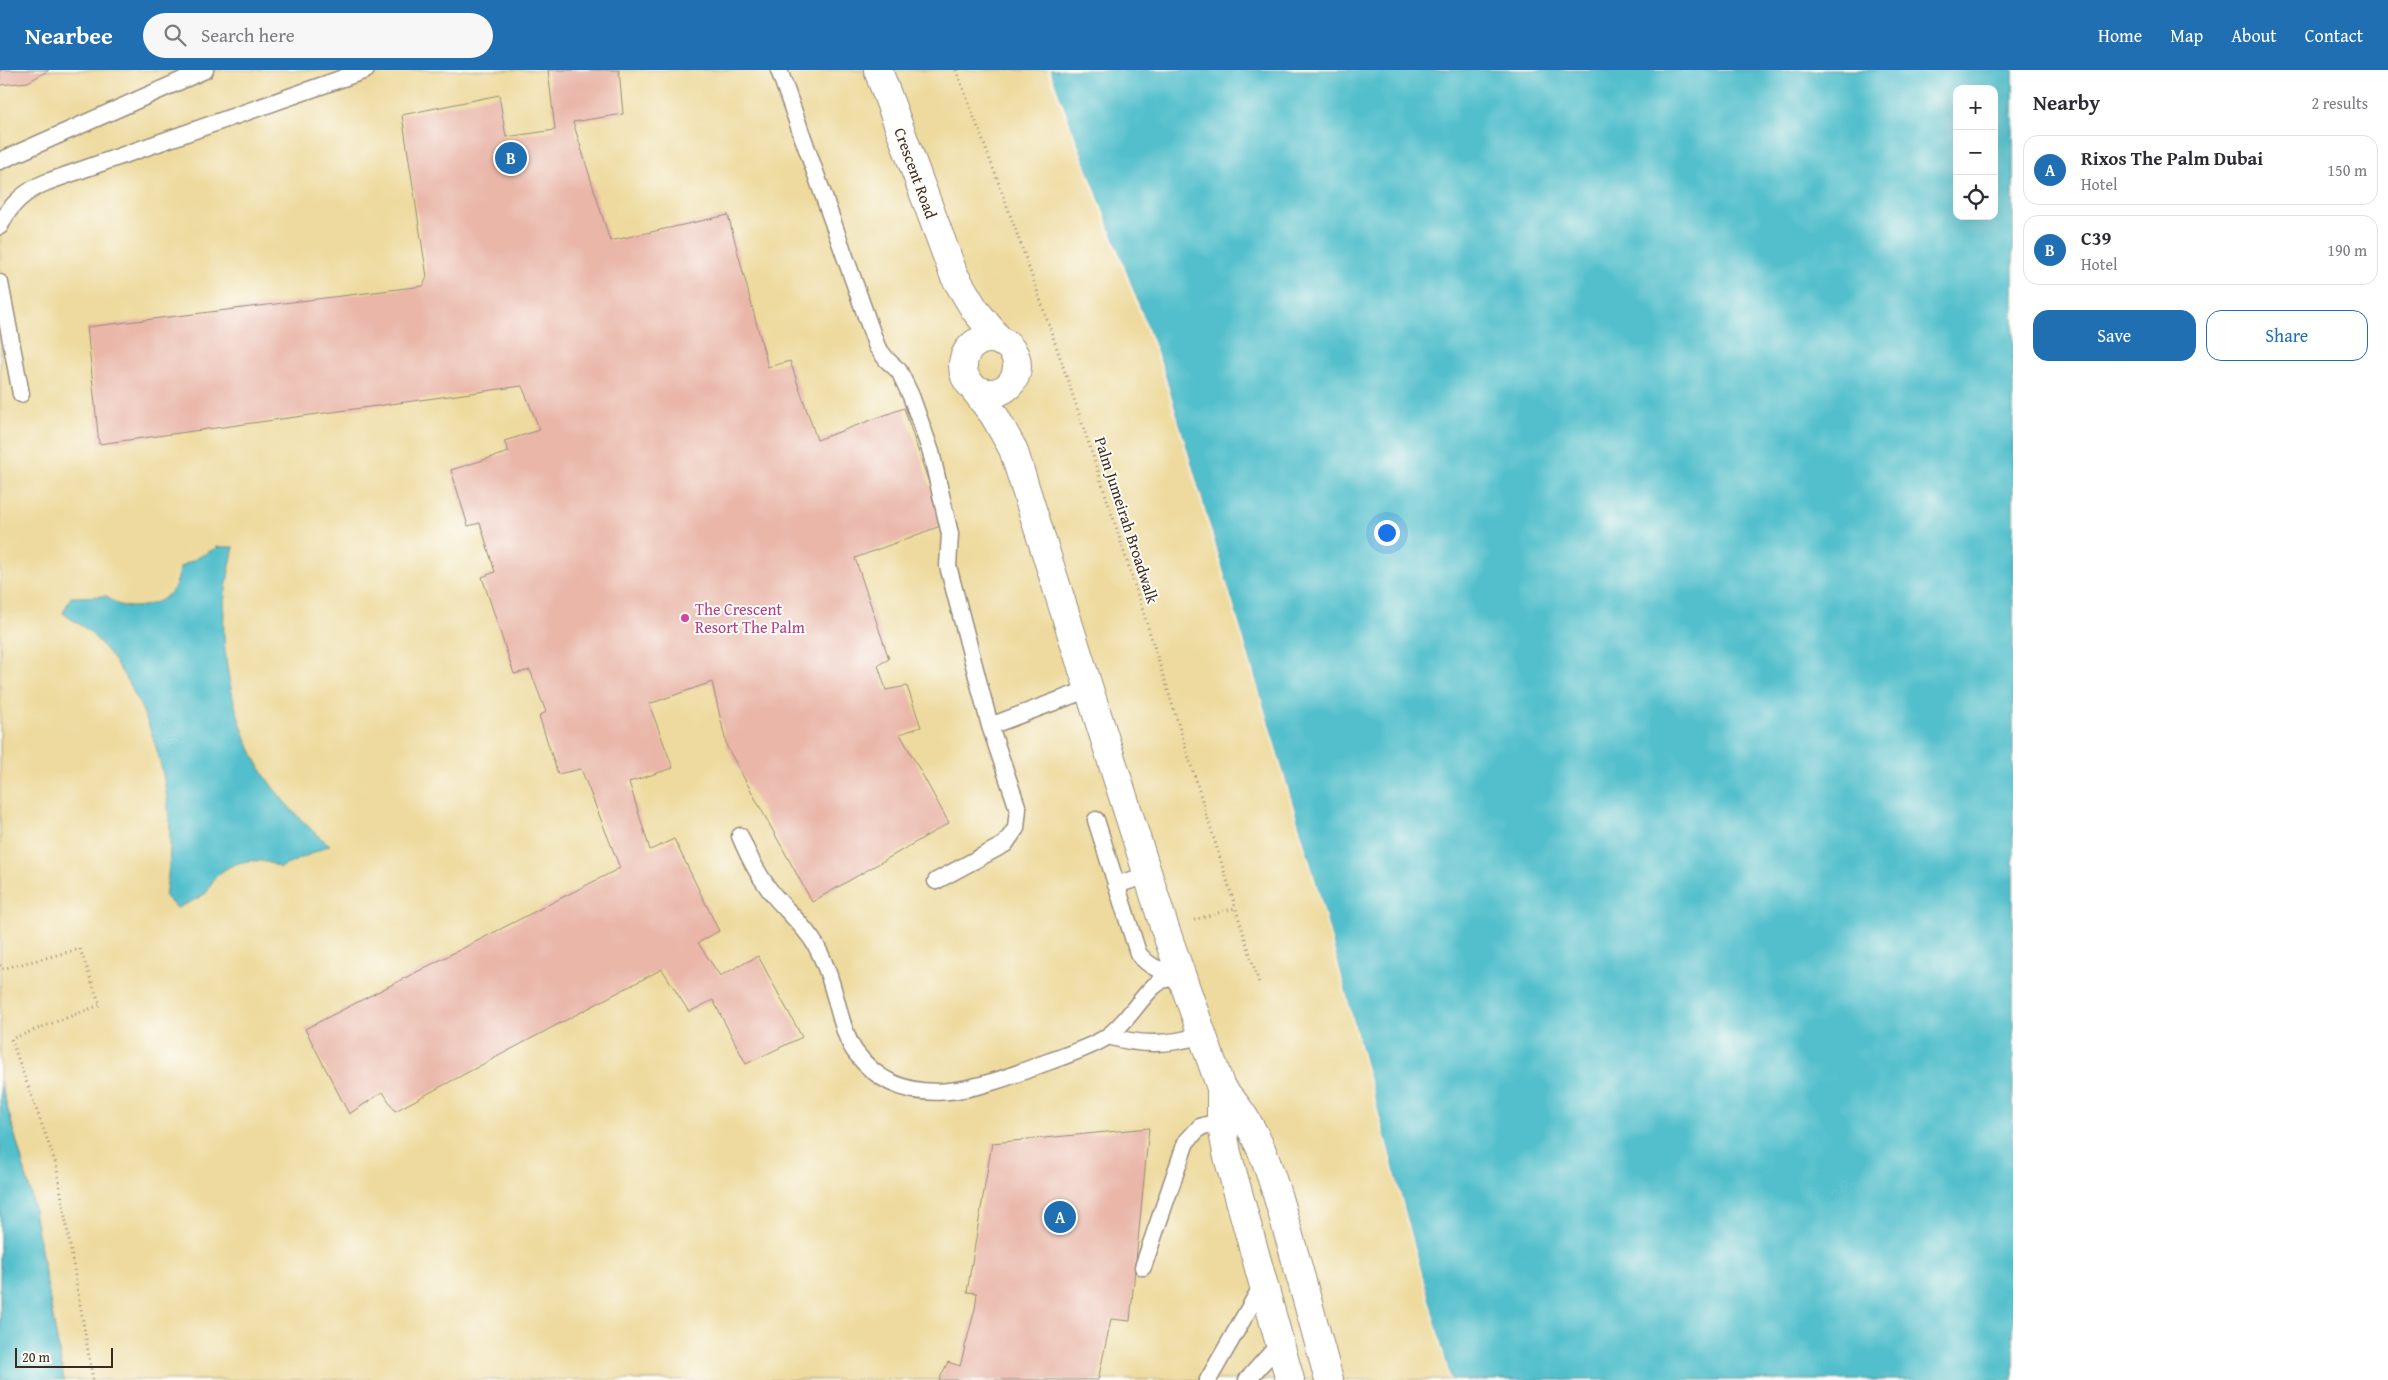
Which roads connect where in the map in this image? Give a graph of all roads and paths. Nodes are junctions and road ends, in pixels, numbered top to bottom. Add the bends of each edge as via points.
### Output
1 (205, 70) edge
2 (366, 70) edge
3 (779, 70) edge
4 (878, 70) edge
5 (956, 70) edge
6 (0, 161) edge
7 (0, 226) edge
8 (954, 275) junction
9 (0, 283) edge
10 (1001, 342) junction
11 (965, 355) junction
12 (1014, 378) junction
13 (971, 385) junction
14 (22, 394) dead end
15 (1013, 449) junction
16 (1089, 689) junction
17 (990, 726) junction
18 (1096, 820) dead end
19 (740, 836) dead end
20 (1148, 875) junction
21 (936, 881) dead end
22 (1116, 886) junction
23 (1235, 908) junction
24 (1165, 929) junction
25 (0, 965) edge
26 (1180, 973) junction
27 (1259, 983) dead end
28 (1203, 1035) junction
29 (1108, 1036) junction
30 (1222, 1088) junction
31 (1221, 1121) junction
32 (1143, 1267) dead end
33 (1263, 1284) junction
34 (1281, 1342) junction
35 (93, 1380) edge
36 (1208, 1380) edge
37 (1247, 1380) edge
38 (1290, 1380) edge
39 (1329, 1380) edge

1 - 6 lane
2 - 7 lane via 39,185 17,200
3 - 17 lane via 877,347 899,371 930,452 950,534 948,566
4 - 8 main road, Crescent Road
5 - 23 path, Palm Jumeirah Broadwalk via 1094,457
8 - 10 main road via 975,310
8 - 11 main road
9 - 14 lane
10 - 11 main road via 993,339 976,343
10 - 12 main road via 1013,353 1016,361
11 - 13 main road via 964,371
12 - 13 main road via 1010,385 994,392 986,393
12 - 15 main road
13 - 15 main road via 994,415
15 - 16 main road
16 - 17 lane
16 - 20 main road
17 - 21 lane via 1018,809 1016,828 1006,844
18 - 22 lane
19 - 29 lane via 761,877 818,951 855,1052 886,1080 912,1090 946,1093 1016,1074
20 - 22 lane
20 - 24 main road
22 - 26 lane via 1138,953 1151,966
23 - 24 path
23 - 27 path, Palm Jumeirah Broadwalk
24 - 26 main road
25 - 35 path via 2,969 80,949 100,1004 11,1039 56,1164
26 - 28 main road
26 - 29 lane via 1154,986
28 - 29 lane via 1180,1042 1156,1044 1132,1043
28 - 30 main road
30 - 31 main road
30 - 39 main road via 1244,1114 1260,1144
31 - 32 lane via 1200,1127 1186,1142
31 - 33 main road
33 - 34 main road
33 - 36 lane
34 - 37 lane
34 - 38 main road

